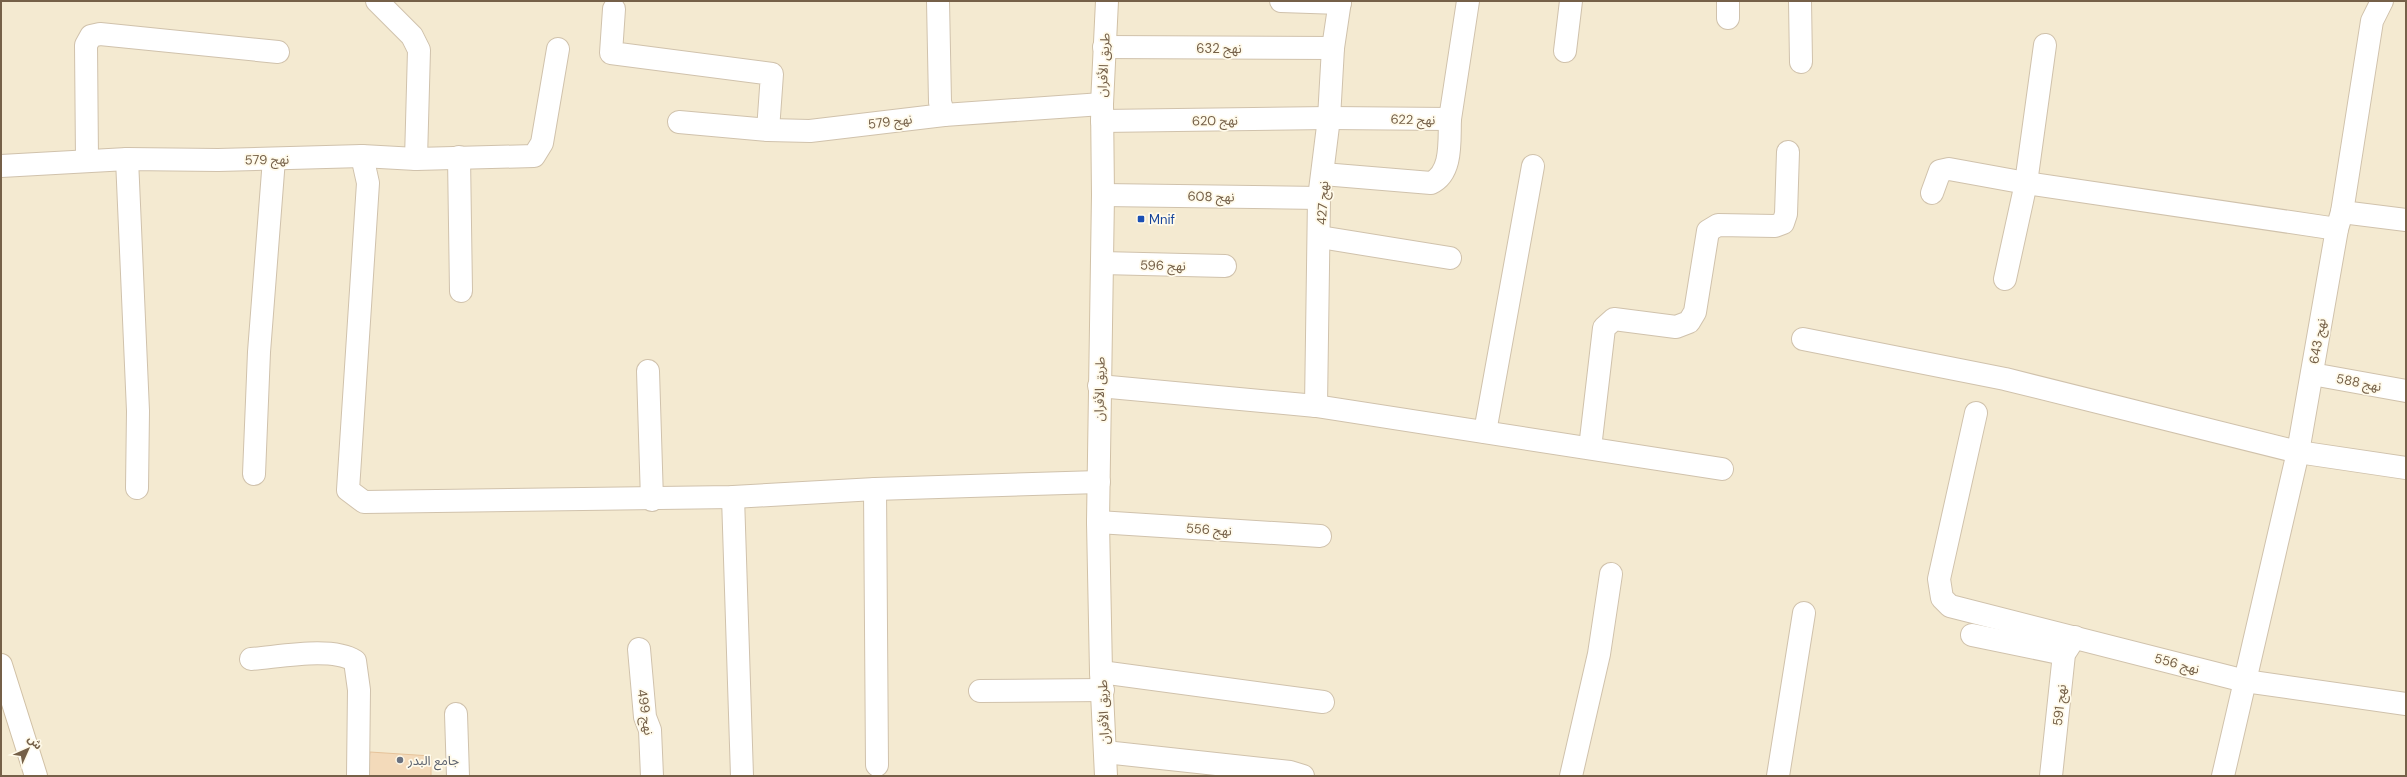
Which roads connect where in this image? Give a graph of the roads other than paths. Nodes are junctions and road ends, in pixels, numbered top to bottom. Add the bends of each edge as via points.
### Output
1 (377, 1) edge
2 (938, 1) edge
3 (1107, 1) edge
4 (1281, 1) edge
5 (1468, 1) edge
6 (1571, 1) edge
7 (1800, 1) edge
8 (2382, 1) edge
9 (1340, 2) edge
10 (614, 9) dead end
11 (2045, 45) dead end
12 (1104, 47) junction
13 (1333, 48) junction
14 (558, 49) dead end
15 (1565, 51) dead end
16 (278, 52) dead end
17 (1802, 62) dead end
18 (1102, 113) junction
19 (944, 115) junction
20 (1329, 118) junction
21 (1450, 119) junction
22 (679, 122) dead end
23 (768, 130) junction
24 (1788, 152) dead end
25 (362, 156) junction
26 (459, 157) junction
27 (127, 159) junction
28 (274, 159) junction
29 (416, 159) junction
30 (87, 160) junction
31 (1, 166) edge
32 (1533, 166) dead end
33 (1323, 174) junction
34 (2026, 183) junction
35 (1932, 193) dead end
36 (1103, 195) junction
37 (1319, 198) junction
38 (2340, 220) junction
39 (2406, 220) edge
40 (1320, 237) junction
41 (1450, 258) dead end
42 (1102, 263) junction
43 (1225, 266) dead end
44 (2004, 279) dead end
45 (461, 291) dead end
46 (1803, 339) dead end
47 (648, 371) dead end
48 (2312, 374) junction
49 (1099, 386) junction
50 (2406, 391) edge
51 (1316, 406) junction
52 (1976, 413) dead end
53 (1485, 432) junction
54 (1590, 448) junction
55 (2298, 452) junction
56 (2406, 468) edge
57 (1722, 469) dead end
58 (254, 474) dead end
59 (1098, 482) junction
60 (137, 488) dead end
61 (875, 489) junction
62 (733, 498) junction
63 (652, 500) junction
64 (1098, 522) junction
65 (1320, 536) dead end
66 (1611, 574) dead end
67 (1804, 614) dead end
68 (1972, 635) dead end
69 (2070, 645) junction
70 (639, 649) dead end
71 (251, 659) dead end
72 (1, 665) edge
73 (1102, 681) junction
74 (2245, 681) junction
75 (980, 691) dead end
76 (1323, 702) dead end
77 (2406, 704) edge
78 (456, 714) dead end
79 (1105, 752) junction
80 (877, 765) dead end
81 (36, 776) edge
82 (358, 776) edge
83 (458, 776) edge
84 (652, 776) edge
85 (742, 776) edge
86 (1106, 776) edge
87 (1303, 776) edge
88 (1571, 776) edge
89 (1778, 776) edge
90 (2051, 776) edge
91 (2223, 776) edge

1 - 29 street via 412,36 419,50
2 - 19 street via 940,102
3 - 12 street, طريق الأفران
4 - 9 street
5 - 21 street, نهج 622
6 - 15 street
7 - 17 street
8 - 38 street, نهج 643 via 2372,21
9 - 13 street, نهج 427
10 - 23 street via 610,53 772,74
11 - 34 street
12 - 13 street, نهج 632
12 - 18 street, طريق الأفران
13 - 20 street, نهج 427
14 - 26 street, نهج 579 via 542,143 534,156
16 - 30 street via 163,39 100,34 92,36 86,45
18 - 19 street, نهج 579
18 - 20 street, نهج 620
18 - 36 street, طريق الأفران
19 - 23 street, نهج 579 via 810,131
20 - 21 street, نهج 622
20 - 33 street, نهج 427
21 - 33 street via 1446,168 1441,178 1432,183
22 - 23 street, نهج 579
24 - 54 street via 1786,214 1783,223 1775,226 1718,225 1708,231 1695,312 1689,322 1676,327 1614,320 1604,328
25 - 28 street, نهج 579
25 - 29 street, نهج 579
25 - 63 street via 368,183 348,490 364,502
26 - 29 street, نهج 579
26 - 45 street
27 - 28 street, نهج 579
27 - 30 street, نهج 579
27 - 60 street via 138,411
28 - 58 street via 259,352
30 - 31 street, نهج 579
32 - 53 street
33 - 37 street, نهج 427
34 - 35 street via 1945,168 1940,171
34 - 38 street
34 - 44 street
36 - 37 street, نهج 608
36 - 42 street, طريق الأفران
37 - 40 street, نهج 427
38 - 39 street
38 - 48 street, نهج 643
40 - 41 street
40 - 51 street, نهج 427
42 - 43 street, نهج 596
42 - 49 street, طريق الأفران
46 - 55 street via 2005,379
47 - 63 street
48 - 50 street, نهج 588
48 - 55 street, نهج 643
49 - 51 street
49 - 59 street, طريق الأفران
51 - 53 street
52 - 69 street, نهج 556 via 1939,579 1942,598 1950,606
53 - 54 street
54 - 57 street
55 - 56 street
55 - 74 street, نهج 643
59 - 61 street
59 - 64 street, طريق الأفران
61 - 62 street
61 - 80 street
62 - 63 street
62 - 85 street
64 - 65 street, نهج 556
64 - 73 street, طريق الأفران
66 - 88 street via 1599,654
67 - 89 street
68 - 69 street
69 - 74 street, نهج 556
69 - 90 street, نهج 591
70 - 84 street, نهج 499 via 645,717 650,730
71 - 82 street via 330,653 355,661 359,690
72 - 81 street
73 - 75 street
73 - 76 street
73 - 79 street, طريق الأفران
74 - 77 street, نهج 556
74 - 91 street, نهج 643
78 - 83 street
79 - 86 street, طريق الأفران
79 - 87 street via 1290,772

